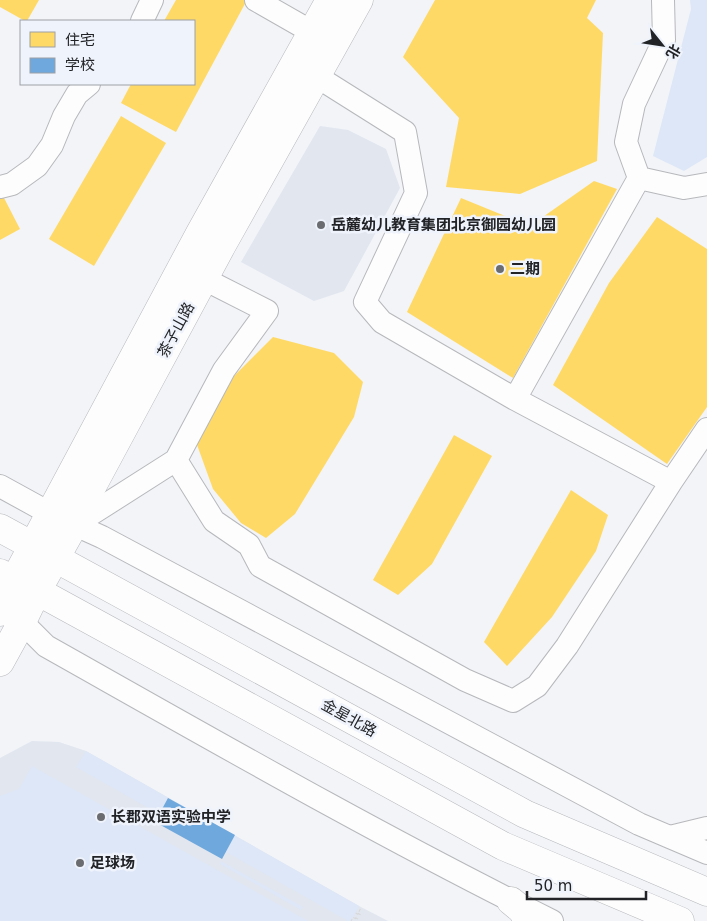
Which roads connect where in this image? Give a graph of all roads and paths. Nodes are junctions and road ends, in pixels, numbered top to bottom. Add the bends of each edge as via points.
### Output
1 (152, 0) edge
2 (256, 0) edge
3 (330, 0) edge
4 (359, 0) edge
5 (663, 0) edge
6 (142, 20) edge
7 (312, 32) junction
8 (316, 76) junction
9 (88, 85) edge
10 (639, 178) junction
11 (707, 184) edge
12 (0, 187) edge
13 (204, 279) junction
14 (515, 399) junction
15 (707, 429) edge
16 (176, 460) junction
17 (671, 482) junction
18 (0, 486) edge
19 (63, 520) junction
20 (0, 528) edge
21 (44, 552) junction
22 (17, 582) edge
23 (11, 617) edge
24 (0, 662) edge
25 (707, 828) edge
26 (670, 837) junction
27 (707, 853) edge
28 (707, 892) edge
29 (520, 911) edge
30 (552, 921) edge
31 (680, 921) edge

1 - 6 street
2 - 7 street
3 - 7 main road, 茶子山路
4 - 8 main road, 茶子山路
5 - 10 street via 664,40 634,104 626,142
7 - 19 main road, 茶子山路 via 196,242
8 - 13 main road, 茶子山路
8 - 14 street via 405,132 416,193 365,302 382,322
9 - 12 street via 77,94 52,145 37,166 12,184
10 - 11 street via 684,188
10 - 14 street
13 - 16 street via 267,311 224,370
13 - 19 main road, 茶子山路 via 88,494
14 - 17 street
15 - 17 street
16 - 17 street via 214,521 249,545 260,566 465,680 513,701 537,686 567,646
16 - 19 street
18 - 19 street
19 - 21 main road, 茶子山路
19 - 26 street via 111,542 639,824
20 - 21 main road, 金星北路
21 - 22 main road, 茶子山路
21 - 28 main road, 金星北路 via 525,814
22 - 23 main road, 茶子山路
22 - 31 main road via 503,846
23 - 24 main road, 茶子山路
23 - 29 street via 46,646
25 - 26 street
26 - 27 street
29 - 30 street

